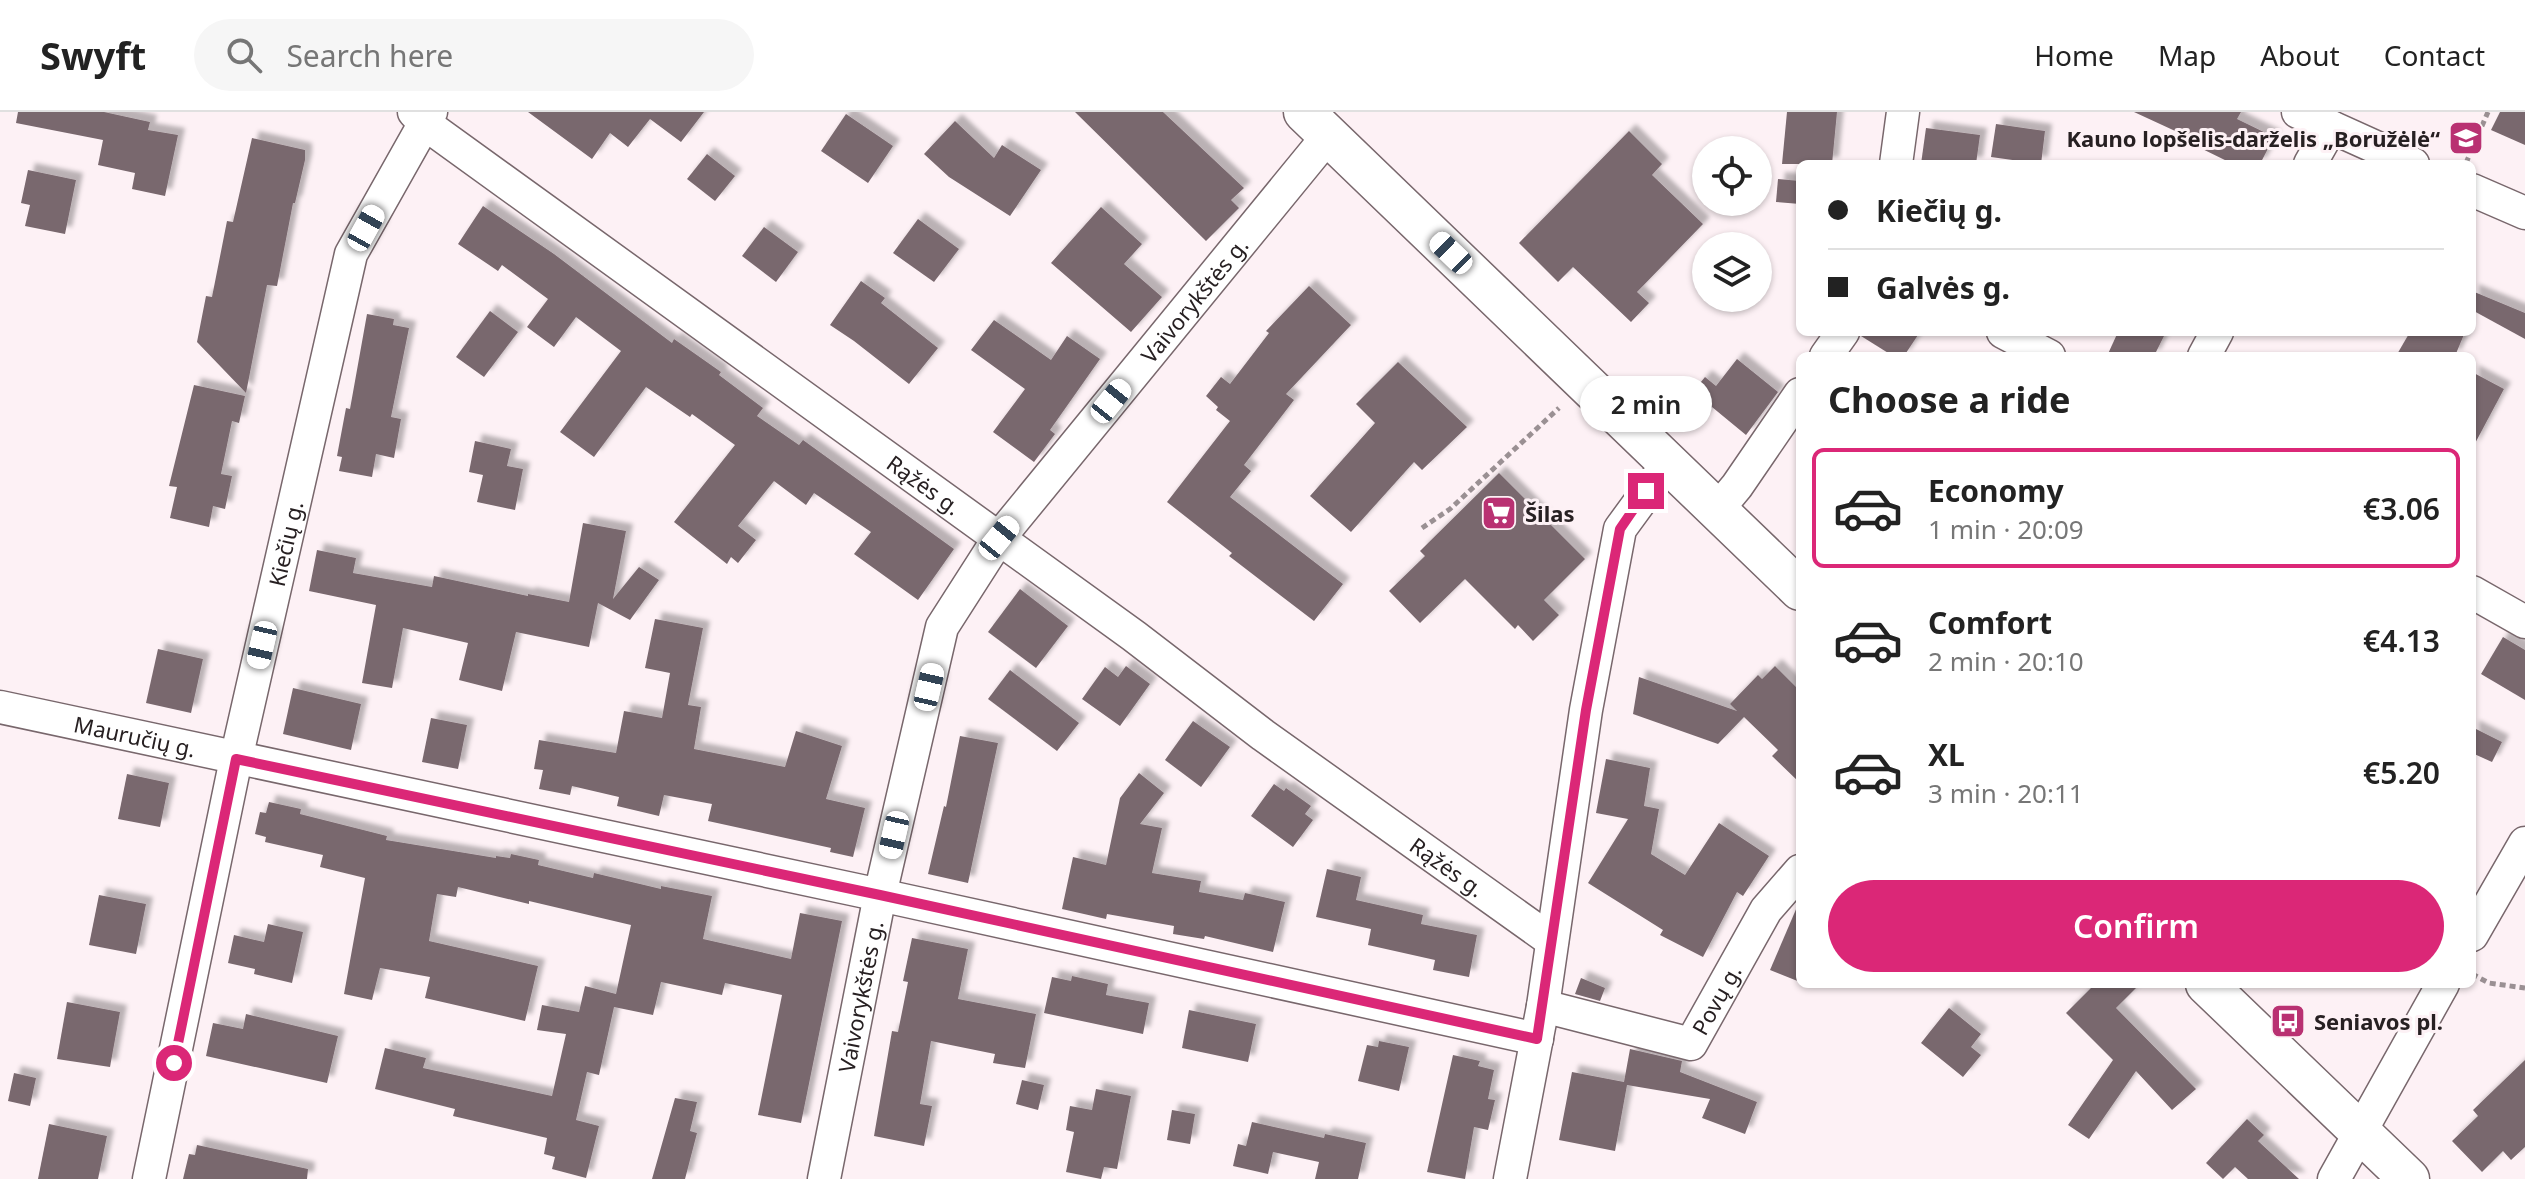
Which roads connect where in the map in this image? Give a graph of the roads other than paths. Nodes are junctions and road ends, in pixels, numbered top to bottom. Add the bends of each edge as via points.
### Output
1 (1903, 112) edge
2 (2298, 112) edge
3 (423, 116) edge
4 (1316, 124) edge
5 (2331, 127) junction
6 (1897, 160) edge
7 (2312, 160) edge
8 (2404, 160) edge
9 (2476, 192) edge
10 (2525, 213) edge
11 (2011, 336) edge
12 (2041, 352) edge
13 (1796, 400) edge
14 (1669, 462) junction
15 (1717, 510) junction
16 (999, 538) junction
17 (1796, 586) edge
18 (2476, 594) edge
19 (2525, 622) edge
20 (0, 707) edge
21 (236, 759) junction
22 (2525, 843) edge
23 (1796, 876) edge
24 (880, 895) junction
25 (2476, 928) edge
26 (1552, 941) junction
27 (2210, 988) edge
28 (2441, 988) edge
29 (1543, 1006) junction
30 (1537, 1039) junction
31 (2360, 1130) junction
32 (149, 1179) edge
33 (824, 1179) edge
34 (1510, 1179) edge
35 (2334, 1179) edge
36 (2409, 1179) edge

1 - 6 street
2 - 5 street
3 - 16 street, Rąžės g.
3 - 21 street, Kiečių g. via 351,254
4 - 14 street
4 - 16 street, Vaivorykštės g.
5 - 7 street
5 - 8 street
9 - 10 street
11 - 12 street
13 - 15 street
14 - 15 street
14 - 26 street via 1620,529 1586,710
15 - 17 street
16 - 24 street, Vaivorykštės g. via 942,627
16 - 26 street, Rąžės g.
18 - 19 street
20 - 21 street, Mauručių g.
21 - 24 street, Mauručių g.
21 - 32 street, Kiečių g.
22 - 25 street
23 - 29 street, Povų g. via 1766,910 1691,1044
24 - 30 street, Mauručių g.
24 - 33 street, Vaivorykštės g.
26 - 29 street
27 - 31 street
28 - 31 street
29 - 30 street
30 - 34 street
31 - 35 street
31 - 36 street

